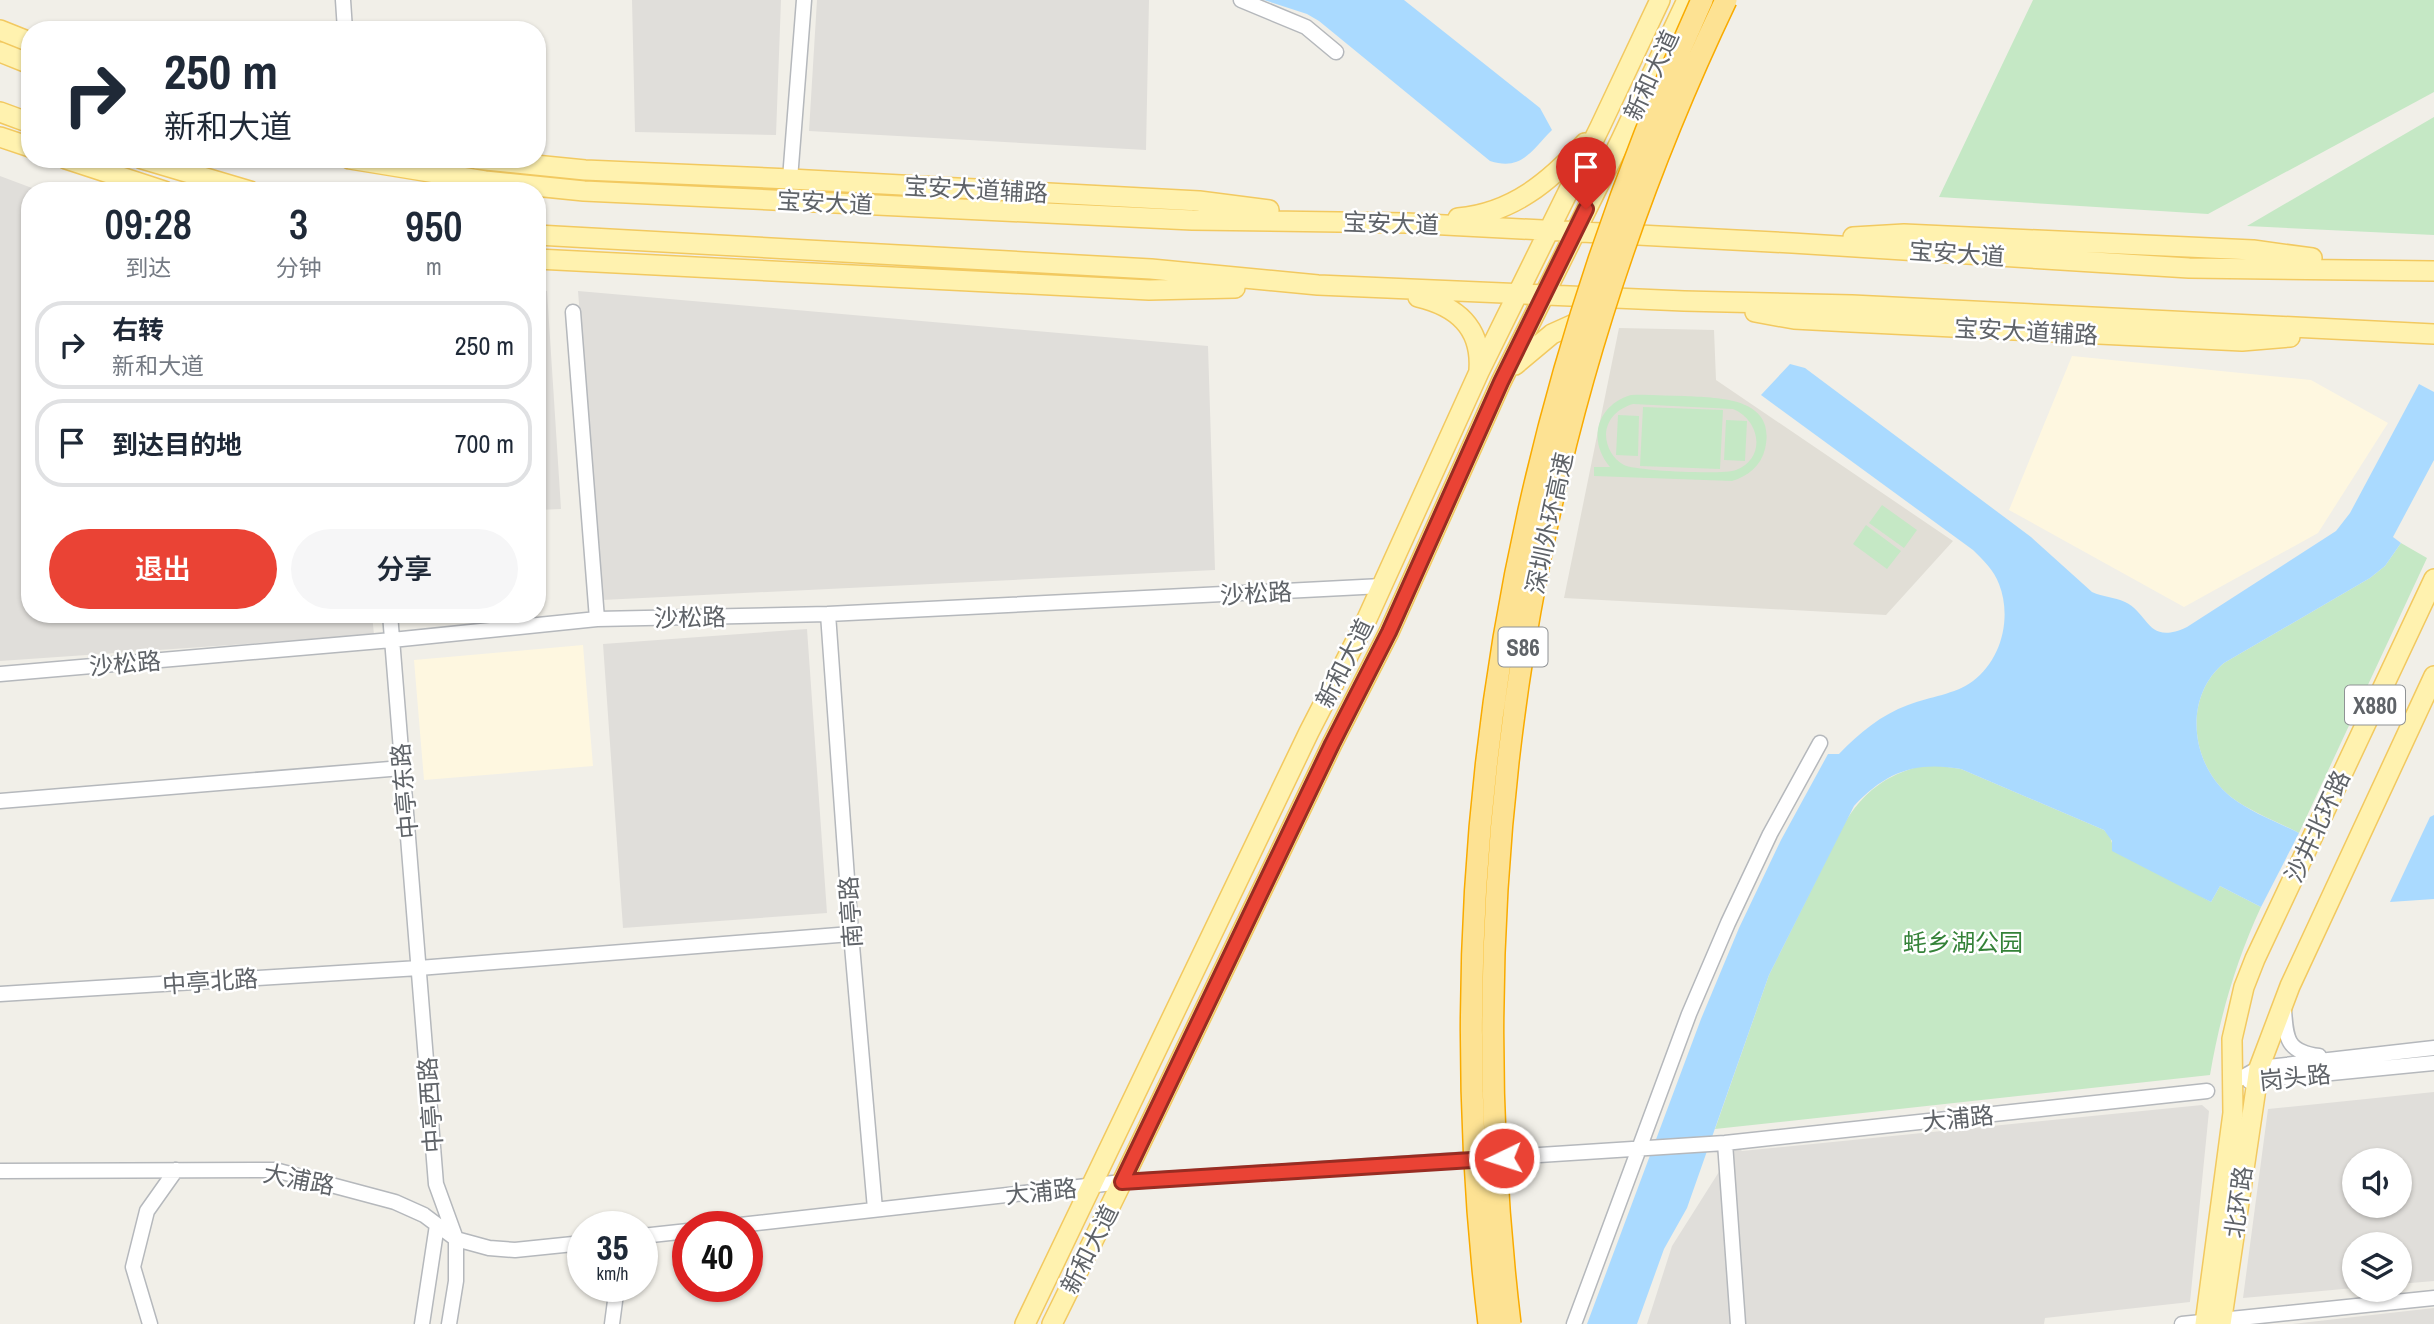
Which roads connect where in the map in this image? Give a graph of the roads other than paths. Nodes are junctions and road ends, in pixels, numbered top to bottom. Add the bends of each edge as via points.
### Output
1 (343, 0) edge
2 (804, 0) edge
3 (1241, 0) edge
4 (1660, 0) edge
5 (1687, 0) edge
6 (1702, 0) edge
7 (1726, 0) edge
8 (344, 21) edge
9 (0, 30) edge
10 (21, 38) edge
11 (0, 52) edge
12 (1336, 52) dead end
13 (21, 60) edge
14 (0, 111) edge
15 (21, 119) edge
16 (1600, 127) junction
17 (0, 137) edge
18 (1621, 140) junction
19 (21, 144) edge
20 (546, 166) edge
21 (94, 168) edge
22 (150, 168) edge
23 (172, 168) edge
24 (405, 168) edge
25 (502, 168) edge
26 (790, 179) junction
27 (136, 182) edge
28 (177, 182) edge
29 (220, 182) edge
30 (495, 182) edge
31 (546, 187) edge
32 (584, 191) junction
33 (1350, 220) junction
34 (1407, 223) junction
35 (1548, 231) junction
36 (1575, 232) junction
37 (1669, 236) junction
38 (546, 237) edge
39 (546, 239) edge
40 (546, 260) edge
41 (638, 265) junction
42 (2434, 271) edge
43 (1318, 285) junction
44 (1376, 287) junction
45 (1518, 292) junction
46 (1545, 293) junction
47 (1664, 299) junction
48 (573, 312) dead end
49 (2433, 334) edge
50 (1479, 372) junction
51 (1501, 382) junction
52 (2434, 579) edge
53 (1382, 586) junction
54 (828, 614) junction
55 (597, 619) junction
56 (390, 623) edge
57 (391, 640) junction
58 (0, 674) edge
59 (2434, 676) edge
60 (1820, 743) dead end
61 (402, 768) junction
62 (0, 801) edge
63 (851, 934) junction
64 (419, 968) junction
65 (0, 994) edge
66 (2284, 1001) junction
67 (2434, 1048) edge
68 (2334, 1058) junction
69 (2434, 1063) edge
70 (2258, 1074) junction
71 (2234, 1082) junction
72 (2207, 1091) dead end
73 (1725, 1143) junction
74 (1647, 1149) junction
75 (176, 1170) junction
76 (0, 1171) edge
77 (1122, 1182) junction
78 (1093, 1185) junction
79 (874, 1209) junction
80 (763, 1222) edge
81 (437, 1225) junction
82 (456, 1239) junction
83 (567, 1244) edge
84 (2434, 1298) edge
85 (615, 1302) edge
86 (2213, 1323) edge
87 (150, 1324) edge
88 (422, 1324) edge
89 (449, 1324) edge
90 (612, 1324) edge
91 (1025, 1324) edge
92 (1052, 1324) edge
93 (1489, 1324) edge
94 (1510, 1324) edge
95 (1574, 1324) edge
96 (1738, 1324) edge
97 (2182, 1324) edge

1 - 8 street
2 - 26 street
3 - 12 street via 1306,27
4 - 16 main road, 新和大道
5 - 18 main road, 新和大道
6 - 93 highway, 深圳外环高速 / S86, bridge via 1632,167 1573,337 1530,499 1502,639 1481,805 1471,983 1474,1161
7 - 94 highway, 深圳外环高速 / S86, bridge via 1652,175 1594,343 1548,516 1522,655 1502,807 1492,983 1495,1160
9 - 10 main road
11 - 13 main road
14 - 15 main road
16 - 34 main road via 1552,177 1516,202 1482,214
16 - 35 main road, 新和大道
17 - 19 main road
18 - 36 main road, 新和大道
18 - 37 main road via 1615,163 1622,200 1636,219
20 - 26 main road, 宝安大道辅路
21 - 27 main road
22 - 28 main road
23 - 29 main road
24 - 30 main road, 宝安大道
25 - 32 main road
26 - 33 main road, 宝安大道辅路 via 1199,201
31 - 32 main road, 宝安大道
32 - 33 main road, 宝安大道 via 1192,220
33 - 34 main road, 宝安大道
34 - 35 main road, 宝安大道
35 - 36 main road, 宝安大道
35 - 45 main road, 新和大道
36 - 37 main road, 宝安大道
36 - 46 main road, 新和大道
37 - 42 main road, 宝安大道 via 2189,268
38 - 43 main road, 宝安大道 via 1152,269
39 - 41 main road
40 - 41 main road
41 - 43 main road via 1149,290
43 - 44 main road, 宝安大道
44 - 45 main road, 宝安大道
44 - 50 main road via 1436,301 1456,312 1475,339
45 - 46 main road, 宝安大道
45 - 50 main road, 新和大道
46 - 47 main road, 宝安大道
46 - 51 main road, 新和大道
47 - 49 main road, 宝安大道 via 1852,304
47 - 51 main road via 1568,325 1524,355
48 - 55 street
50 - 53 main road, 新和大道
51 - 77 main road, 新和大道 via 1389,632
52 - 71 main road, 沙井北环路 / X880 via 2255,959 2235,1018
53 - 54 street, 沙松路
53 - 78 main road, 新和大道
54 - 55 street, 沙松路
54 - 63 street, 南亭路
55 - 57 street, 沙松路
56 - 57 street, 中亭东路
57 - 58 street, 沙松路
57 - 61 street, 中亭东路
59 - 66 main road, 沙井北环路 / X880
60 - 74 street via 1770,834 1689,1014
61 - 62 street
61 - 64 street, 中亭东路
63 - 64 street, 中亭北路
63 - 79 street, 南亭路
64 - 65 street, 中亭北路
64 - 82 street, 中亭西路 via 436,1184
66 - 68 street via 2288,1040 2296,1050
66 - 70 main road, 沙井北环路 / X880
67 - 68 street, 岗头路
68 - 70 street, 岗头路
69 - 70 street, 岗头路
70 - 71 street, 岗头路
70 - 86 main road, 北环路 / X880
71 - 86 main road, 北环路 / X880
72 - 73 street, 大浦路
73 - 74 street, 大浦路
73 - 96 street
74 - 77 street, 大浦路
74 - 95 street
75 - 76 street, 大浦路
75 - 81 street, 大浦路 via 275,1170 396,1202
75 - 87 street via 147,1211 133,1267
77 - 78 street, 大浦路
77 - 92 main road, 新和大道
78 - 79 street, 大浦路
78 - 91 main road, 新和大道
79 - 80 street, 大浦路
81 - 82 street, 大浦路
81 - 88 street
82 - 83 street, 大浦路 via 515,1250
82 - 89 street, 中亭西路
84 - 86 street
85 - 90 street
86 - 97 street

